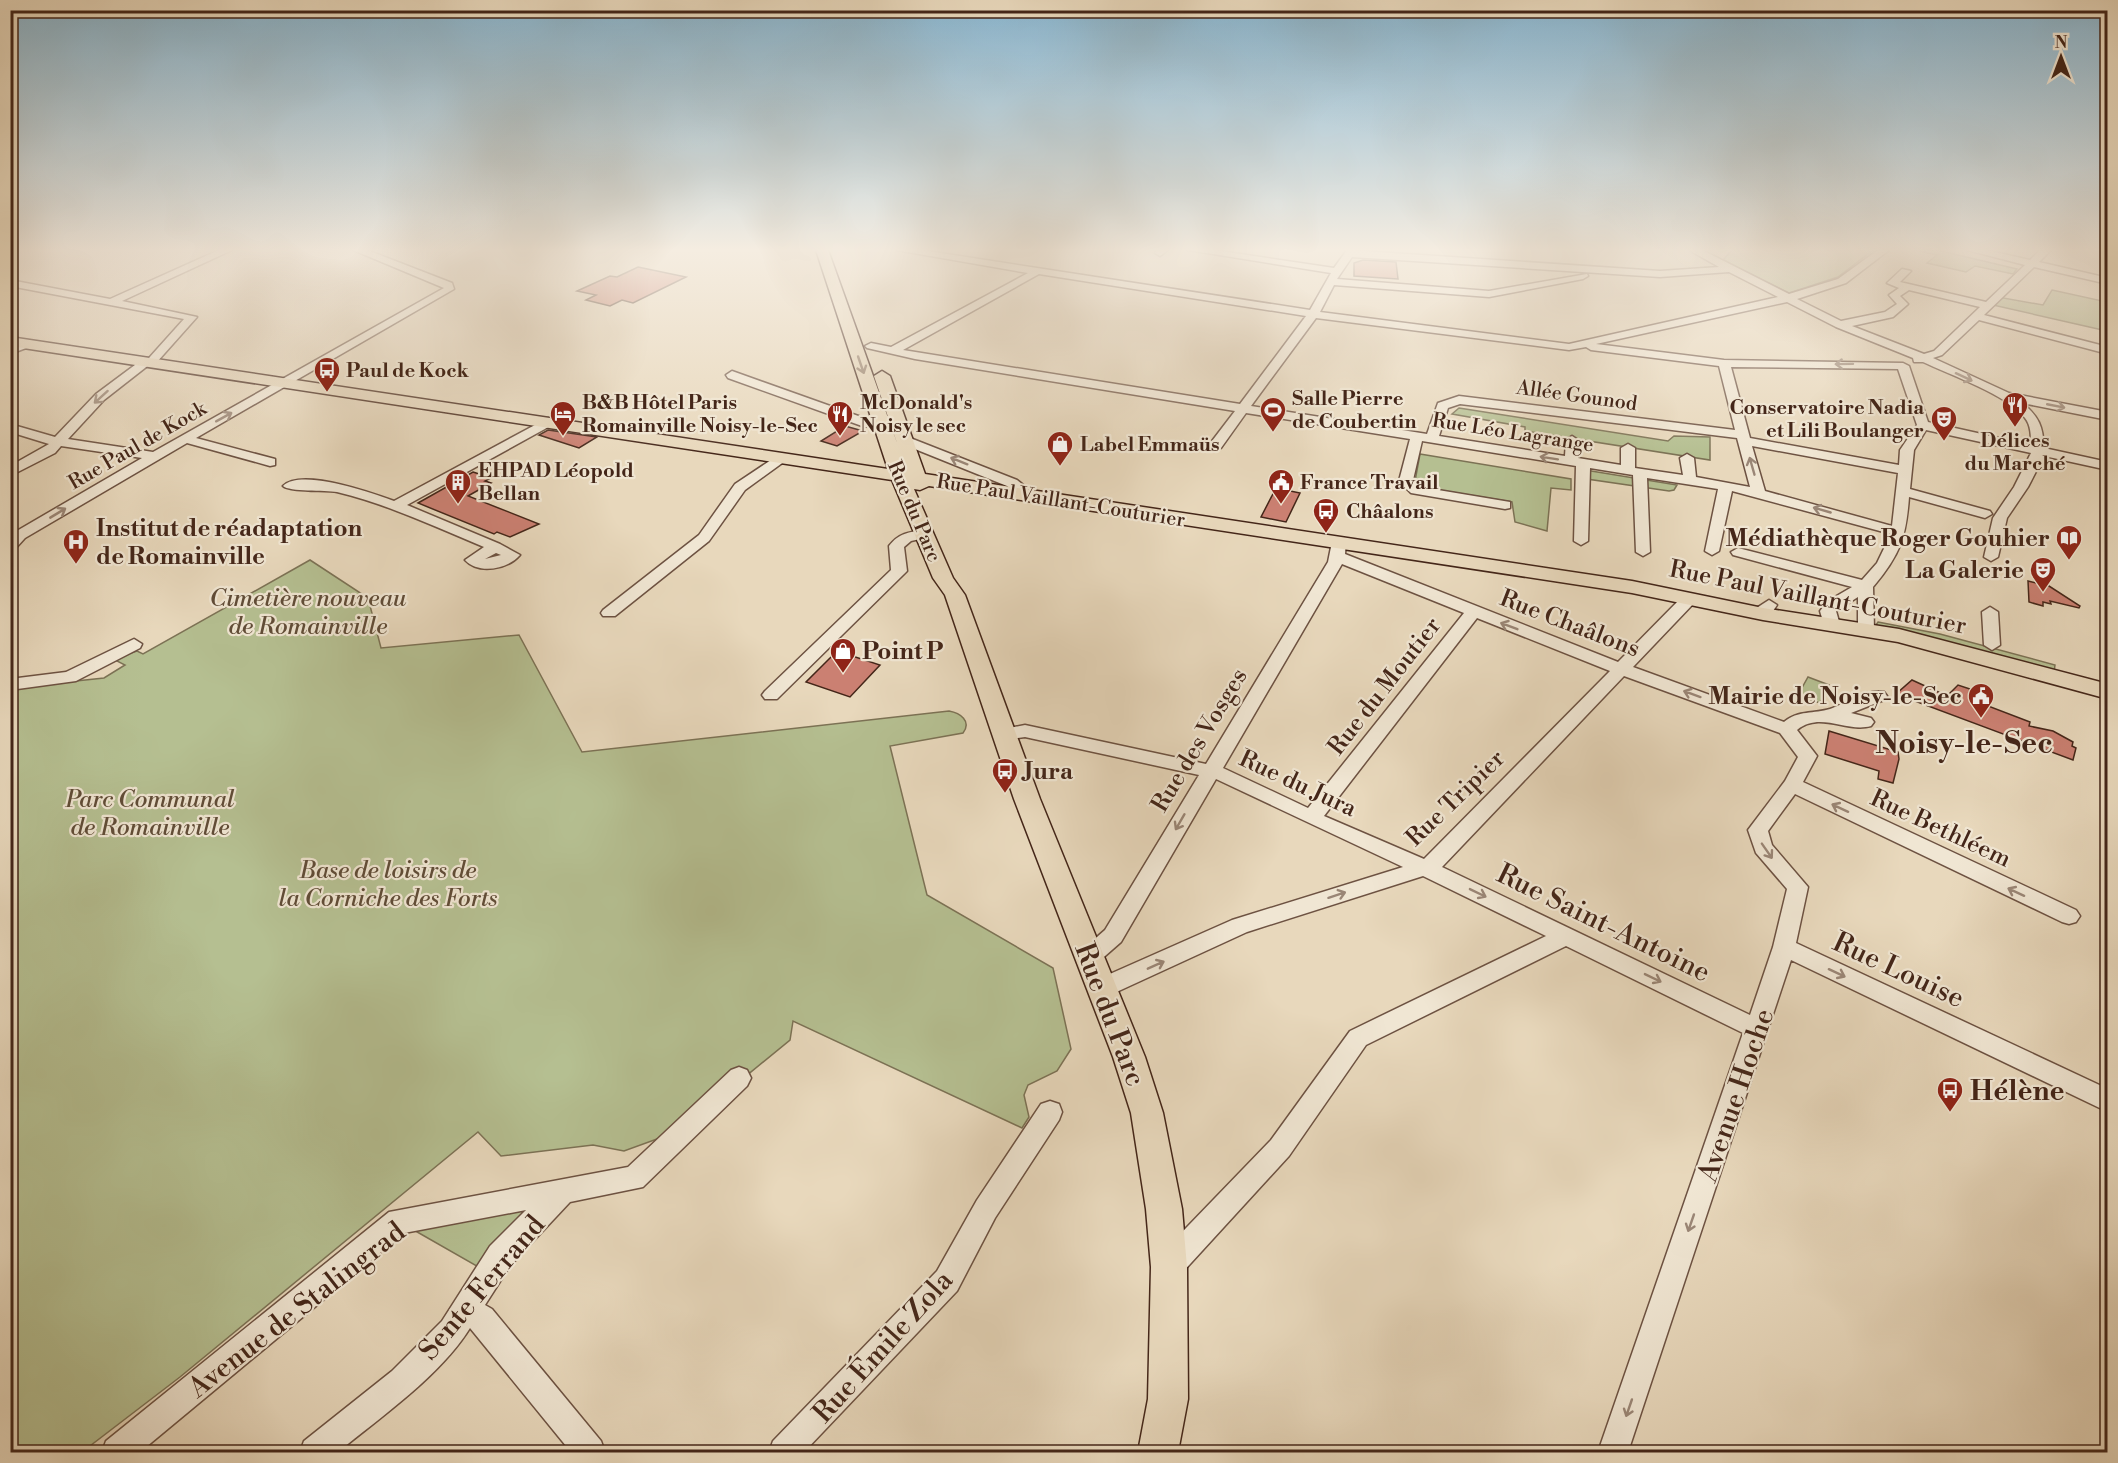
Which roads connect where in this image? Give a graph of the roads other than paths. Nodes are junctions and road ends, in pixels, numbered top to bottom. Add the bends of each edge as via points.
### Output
1 (191, 318) edge
2 (398, 318) edge
3 (842, 318) edge
4 (861, 318) edge
5 (957, 318) edge
6 (1310, 318) edge
7 (1345, 318) edge
8 (1700, 318) edge
9 (1826, 318) edge
10 (1873, 318) edge
11 (1973, 318) edge
12 (1984, 318) edge
13 (1840, 325) junction
14 (10, 340) edge
15 (31, 344) junction
16 (1582, 345) junction
17 (871, 346) junction
18 (10, 351) edge
19 (2108, 351) edge
20 (898, 353) junction
21 (1923, 358) junction
22 (149, 361) junction
23 (877, 363) junction
24 (1724, 363) junction
25 (1903, 366) junction
26 (732, 375) dead end
27 (286, 382) junction
28 (2005, 396) junction
29 (1242, 408) junction
30 (896, 415) junction
31 (2108, 416) edge
32 (871, 418) junction
33 (549, 422) junction
34 (1923, 425) junction
35 (10, 428) edge
36 (1417, 436) junction
37 (1743, 438) junction
38 (185, 439) junction
39 (1432, 439) junction
40 (905, 440) junction
41 (1572, 440) dead end
42 (60, 441) junction
43 (1216, 445) dead end
44 (1628, 448) dead end
45 (2039, 450) junction
46 (154, 456) junction
47 (780, 458) junction
48 (1687, 458) dead end
49 (270, 462) dead end
50 (1577, 462) junction
51 (2108, 466) edge
52 (1905, 470) junction
53 (1634, 471) junction
54 (10, 472) edge
55 (908, 477) junction
56 (1690, 480) junction
57 (290, 486) dead end
58 (1725, 486) junction
59 (1758, 492) junction
60 (1905, 492) junction
61 (1030, 496) junction
62 (1505, 505) dead end
63 (395, 506) junction
64 (1985, 514) dead end
65 (1899, 532) junction
66 (924, 534) junction
67 (14, 540) edge
68 (1581, 541) dead end
69 (495, 548) dead end
70 (1339, 550) junction
71 (1712, 551) dead end
72 (1643, 552) dead end
73 (1738, 552) dead end
74 (1990, 557) dead end
75 (1865, 586) junction
76 (1632, 587) junction
77 (956, 595) junction
78 (1689, 599) junction
79 (1766, 609) junction
80 (1473, 612) junction
81 (1990, 612) dead end
82 (609, 614) dead end
83 (1830, 618) junction
84 (1868, 624) junction
85 (134, 644) dead end
86 (1992, 645) junction
87 (1620, 668) junction
88 (10, 685) edge
89 (2105, 685) edge
90 (771, 695) dead end
91 (1878, 696) dead end
92 (1831, 715) junction
93 (1865, 722) dead end
94 (1786, 729) junction
95 (1005, 734) junction
96 (1210, 771) junction
97 (1792, 785) junction
98 (1311, 818) junction
99 (1425, 868) junction
100 (2069, 916) dead end
101 (1567, 936) junction
102 (1784, 948) junction
103 (1089, 957) junction
104 (1101, 988) junction
105 (1757, 1029) junction
106 (739, 1078) dead end
107 (2108, 1101) edge
108 (1050, 1112) dead end
109 (562, 1191) junction
110 (1168, 1267) junction
111 (465, 1309) junction
112 (117, 1452) edge
113 (315, 1452) edge
114 (590, 1452) edge
115 (784, 1452) edge
116 (1158, 1452) edge
117 (1613, 1452) edge

1 - 22 street
2 - 27 street, Rue Paul de Kock
3 -> 32 main road, Rue du Parc
4 - 17 main road, Rue du Parc
5 - 20 street
6 - 29 street
7 - 16 street via 1554,346
8 - 16 street
9 - 13 street
10 - 13 street
11 - 21 street via 1938,353
12 - 19 street
13 - 21 street
14 - 15 main road, Rue Paul Vaillant-Couturier
15 - 18 street
15 - 22 main road, Rue Paul Vaillant-Couturier
16 - 24 street
17 - 20 street, Rue Léo Lagrange
17 - 23 main road, Rue du Parc
20 - 23 street
20 - 29 street, Rue Léo Lagrange
21 - 25 street
21 -> 28 street
22 - 27 main road, Rue Paul Vaillant-Couturier
22 -> 42 street via 100,397
23 - 30 main road, Rue du Parc
25 -> 24 street
24 - 37 street
25 - 34 street
26 - 32 street via 839,414
27 - 33 main road, Rue Paul Vaillant-Couturier
38 -> 27 street, Rue Paul de Kock
28 -> 31 street
28 - 45 street via 2031,416
29 - 36 street, Rue Léo Lagrange
29 - 43 street
30 - 32 street via 892,420
30 - 40 main road, Rue du Parc
32 - 55 main road, Rue du Parc
33 - 47 main road, Rue Paul Vaillant-Couturier
33 - 63 street
34 - 45 street
34 - 52 street via 1907,450
35 - 42 street
36 - 39 street, Rue Léo Lagrange
36 - 62 street via 1406,481 1409,485 1416,490
37 - 39 street, Allée Gounod via 1459,400 1442,406
37 - 52 street
59 -> 37 street
38 - 46 street, Rue Paul de Kock
38 - 49 street
50 -> 39 street, Rue Léo Lagrange
40 - 55 main road, Rue du Parc
61 -> 40 street via 1012,483
41 - 50 street
42 - 46 street
42 - 54 street
44 - 53 street
45 - 51 street
45 - 74 street via 2000,518
67 -> 46 street, Rue Paul de Kock
47 - 55 main road, Rue Paul Vaillant-Couturier
47 - 82 street via 740,487 704,538
48 - 56 street
50 - 53 street, Rue Léo Lagrange
50 - 68 street
52 - 60 street
53 - 56 street, Rue Léo Lagrange
53 - 72 street
55 - 61 main road, Rue Paul Vaillant-Couturier
55 - 66 main road, Rue du Parc
55 - 77 main road, Rue du Parc via 955,579
56 - 58 street, Rue Léo Lagrange
57 - 63 street via 311,483
58 - 59 street, Rue Léo Lagrange
58 - 71 street
65 -> 59 street, Rue Léo Lagrange
60 - 64 street
60 - 65 street
61 - 70 main road, Rue Paul Vaillant-Couturier
63 - 69 street
65 - 75 street via 1884,564
66 - 77 main road, Rue du Parc via 943,578
66 - 90 street via 906,537 896,546 899,571
70 - 76 main road, Rue Paul Vaillant-Couturier
70 - 80 street, Rue Chaâlons
70 - 96 street, Rue des Vosges
73 - 75 street
75 - 83 street via 1834,604
75 - 84 street
76 - 78 main road, Rue Paul Vaillant-Couturier
76 - 79 main road, Rue Paul Vaillant-Couturier via 1677,591
77 - 95 main road, Rue du Parc
78 - 79 main road, Rue Paul Vaillant-Couturier
78 - 87 street, Rue Tripier
79 - 83 main road, Rue Paul Vaillant-Couturier
87 -> 80 street, Rue Chaâlons
80 - 98 street, Rue du Moutier
81 - 86 street
83 - 84 main road, Rue Paul Vaillant-Couturier
84 - 86 main road, Rue Paul Vaillant-Couturier
84 - 89 main road, Rue Paul Vaillant-Couturier via 1937,645
85 - 88 street via 70,677
86 - 89 main road, Rue Paul Vaillant-Couturier
94 -> 87 street, Rue Chaâlons
87 - 99 street, Rue Tripier
91 - 92 street
92 - 93 street
92 - 94 street via 1793,722
94 - 97 street, Avenue Hoche via 1808,756
95 - 96 street, Rue du Jura via 1025,731
95 - 103 main road, Rue du Parc
96 - 98 street, Rue du Jura via 1228,776
96 -> 103 street, Rue des Vosges via 1113,936
100 -> 97 street, Rue Bethléem
97 -> 102 street, Avenue Hoche via 1758,830 1762,848 1798,887
98 - 99 street, Rue du Jura
99 -> 101 street, Rue Saint-Antoine
104 -> 99 street, Rue Tripier via 1240,926
101 -> 105 street, Rue Saint-Antoine
101 - 110 street via 1358,1038 1280,1148
102 - 105 street, Avenue Hoche
102 -> 107 street, Rue Louise
103 - 104 main road, Rue du Parc
104 - 110 main road, Rue du Parc via 1147,1113 1164,1209
105 -> 117 street, Avenue Hoche
106 - 109 street via 634,1178
108 - 115 street, Rue Émile Zola via 986,1209 947,1281
109 - 111 street, Sente Ferrand via 500,1256
109 - 112 street, Avenue de Stalingrad via 398,1221
110 - 116 main road, Rue du Parc via 1168,1399
111 - 113 street, Sente Ferrand via 452,1331 402,1381
111 - 114 street via 482,1319

